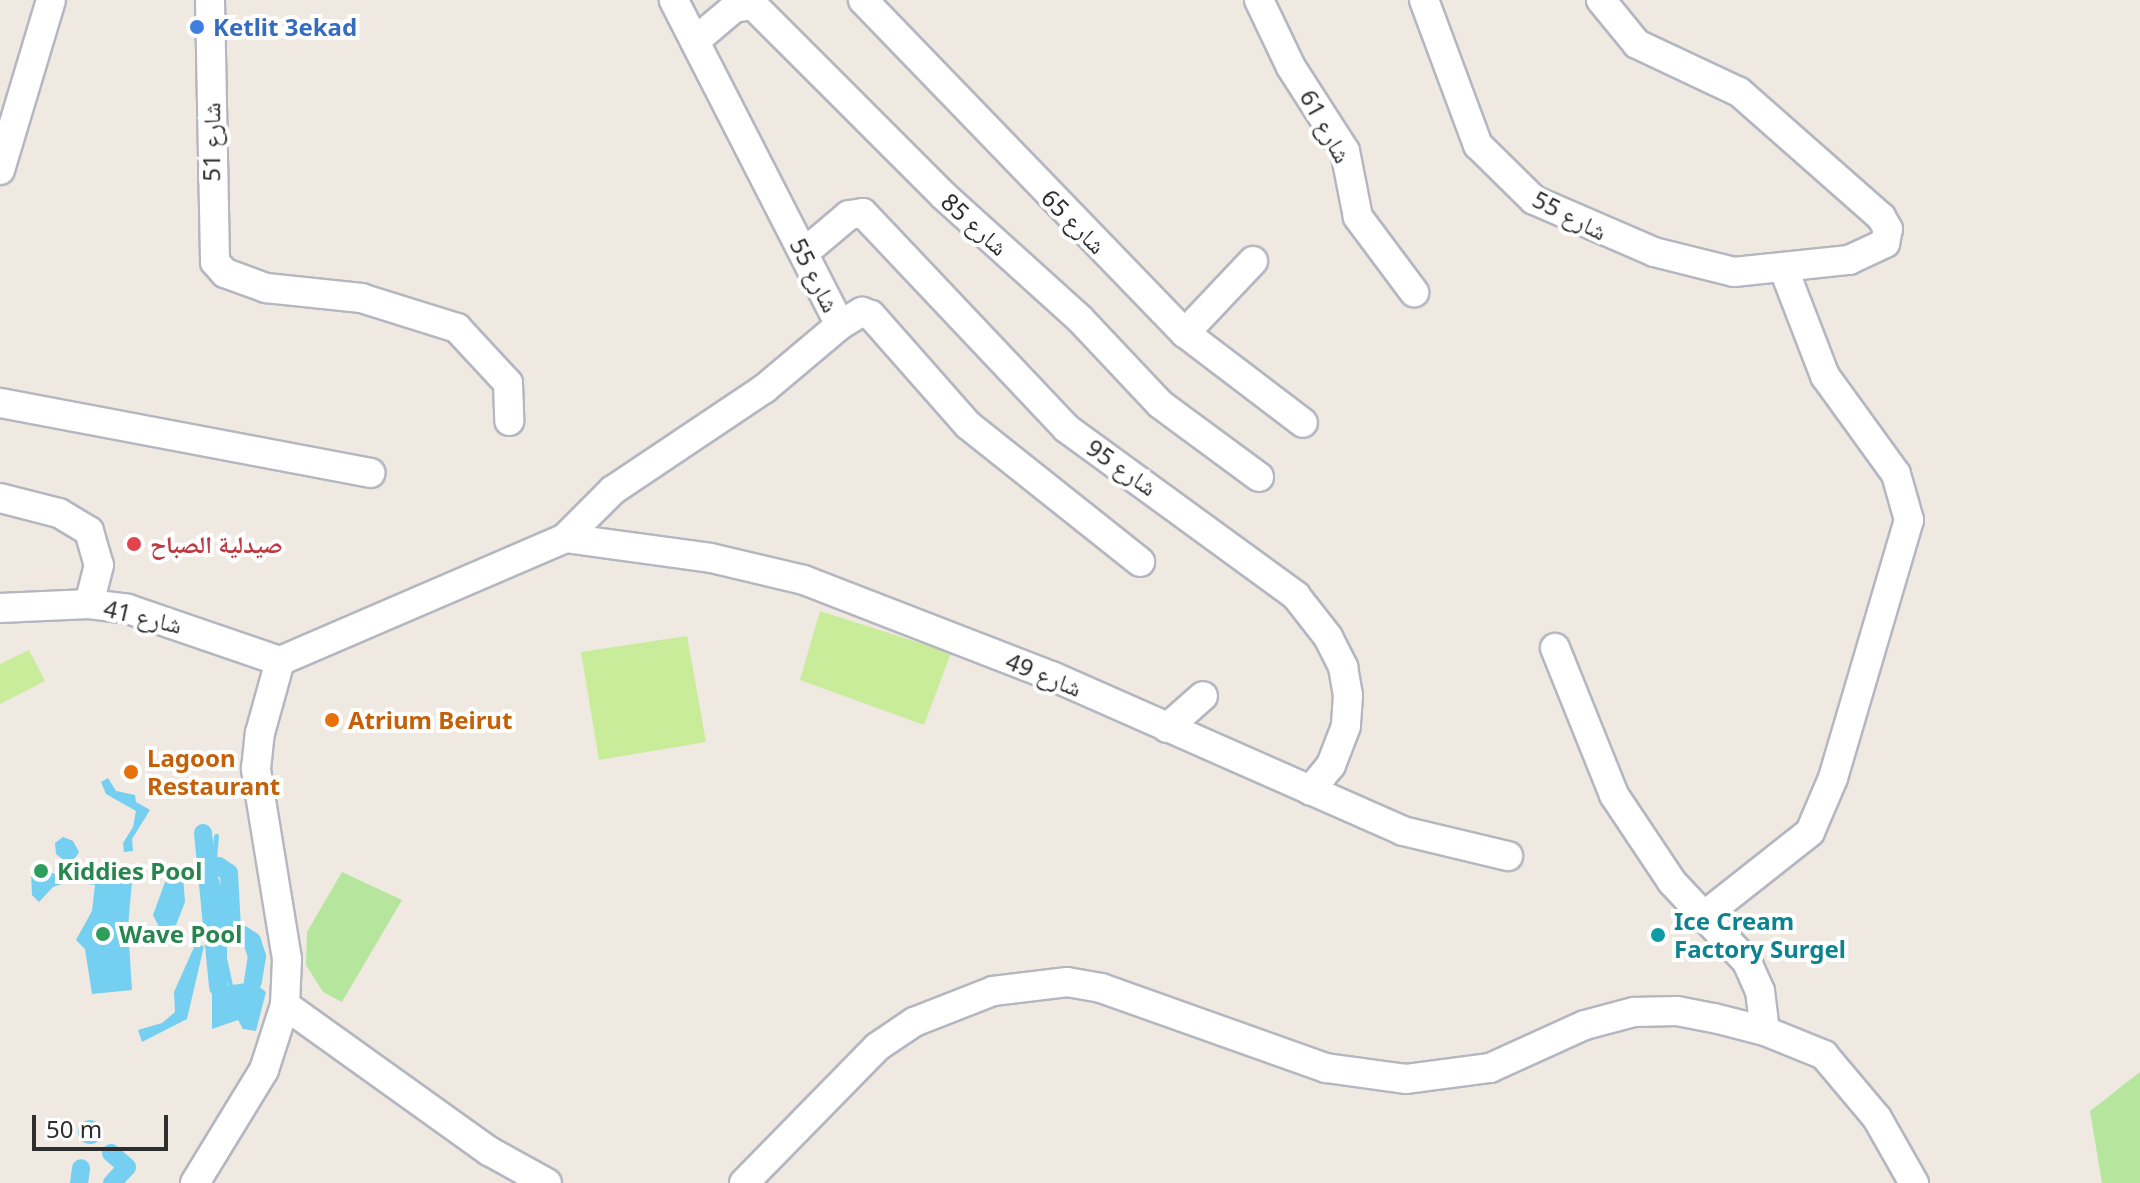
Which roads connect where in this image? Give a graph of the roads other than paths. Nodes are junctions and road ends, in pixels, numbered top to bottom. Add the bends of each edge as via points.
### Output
1 (51, 0) edge
2 (210, 0) edge
3 (674, 0) edge
4 (863, 0) edge
5 (1259, 0) edge
6 (1424, 0) edge
7 (1601, 0) edge
8 (695, 41) junction
9 (0, 170) edge
10 (805, 252) junction
11 (1253, 261) dead end
12 (1784, 270) junction
13 (1414, 292) dead end
14 (840, 325) junction
15 (1185, 333) junction
16 (0, 403) edge
17 (509, 421) dead end
18 (1303, 423) dead end
19 (370, 473) dead end
20 (1259, 477) dead end
21 (0, 498) edge
22 (565, 538) junction
23 (1140, 562) dead end
24 (89, 604) junction
25 (0, 608) edge
26 (1555, 648) dead end
27 (280, 661) junction
28 (1203, 696) dead end
29 (1167, 728) junction
30 (1310, 791) junction
31 (1508, 856) dead end
32 (1705, 915) junction
33 (285, 1005) junction
34 (1765, 1031) junction
35 (195, 1183) edge
36 (547, 1183) edge
37 (744, 1183) edge
38 (1914, 1183) edge

1 - 9 street
2 - 17 street, شارع 51 via 215,262 232,276 266,288 361,298 457,328 508,383
3 - 8 street, شارع 55
4 - 15 street, شارع 65
5 - 13 street, شارع 61 via 1291,67 1345,151 1358,217
6 - 12 street, شارع 55 via 1478,145 1534,200 1611,237 1688,264 1734,272
7 - 12 street, شارع 55 via 1637,44 1730,85 1885,222 1887,236 1875,251
8 - 10 street, شارع 55
8 - 20 street, شارع 85 via 734,8 757,9 944,196 1080,319 1160,404
10 - 14 street, شارع 55
10 - 30 street, شارع 95 via 849,215 863,213 1066,428 1296,596 1328,637 1343,667 1348,695 1346,726 1331,765
11 - 15 street
12 - 32 street via 1825,376 1896,474 1909,520 1833,778 1810,832
14 - 22 street, شارع 55 via 764,389 613,490
14 - 23 street via 862,312 871,315 968,425
15 - 18 street, شارع 65
16 - 19 street
21 - 24 street via 59,513 89,531 99,565
22 - 27 street
22 - 29 street, شارع 49 via 711,558 804,580 1052,676
24 - 25 street, شارع 41
24 - 27 street, شارع 41 via 149,614
26 - 32 street via 1614,795 1672,882
27 - 33 street via 256,769 285,944
28 - 29 street
29 - 30 street, شارع 49
30 - 31 street, شارع 49 via 1403,831
32 - 34 street via 1754,975
33 - 35 street via 264,1070
33 - 36 street via 489,1151
34 - 37 street via 1677,1011 1634,1012 1585,1025 1490,1068 1405,1079 1326,1068 1101,988 1036,983 958,1001 877,1047
34 - 38 street via 1824,1055 1842,1072 1877,1118

